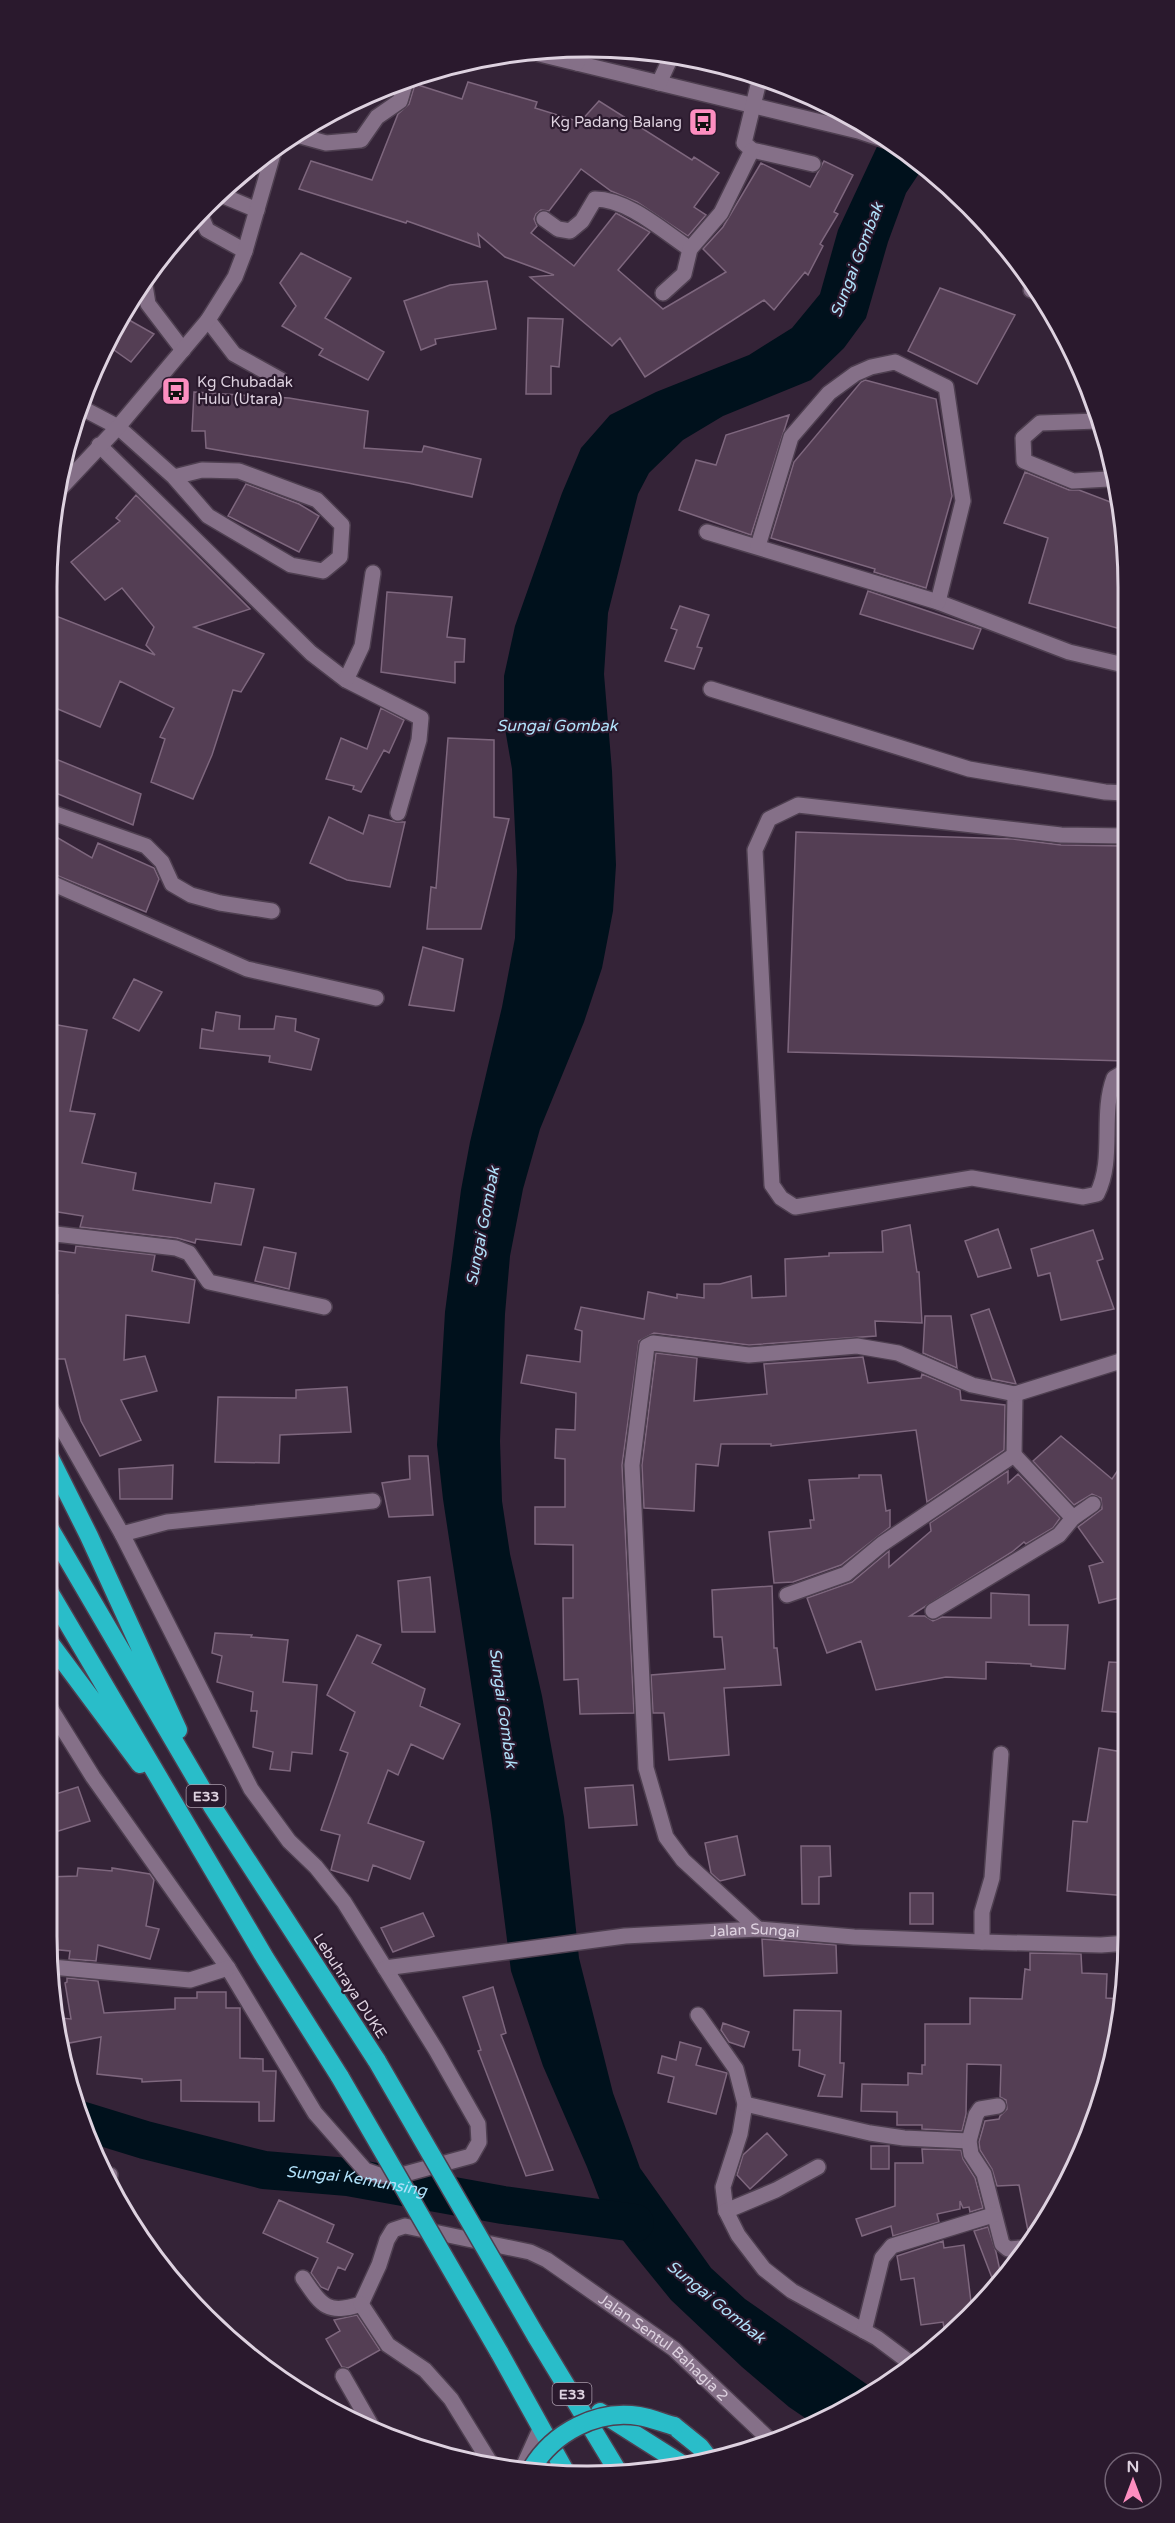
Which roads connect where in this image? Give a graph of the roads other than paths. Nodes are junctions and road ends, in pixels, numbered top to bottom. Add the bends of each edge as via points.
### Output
1 (579, 57) edge
2 (556, 58) edge
3 (578, 63) junction
4 (668, 64) edge
5 (659, 83) junction
6 (758, 85) edge
7 (403, 90) edge
8 (753, 105) junction
9 (855, 129) edge
10 (306, 138) edge
11 (752, 150) junction
12 (270, 163) edge
13 (813, 164) dead end
14 (228, 198) edge
15 (257, 210) junction
16 (544, 219) dead end
17 (203, 222) edge
18 (690, 249) junction
19 (245, 251) junction
20 (146, 293) edge
21 (663, 293) dead end
22 (208, 320) junction
23 (183, 350) junction
24 (281, 380) dead end
25 (87, 411) edge
26 (1091, 421) edge
27 (118, 427) junction
28 (99, 445) junction
29 (174, 477) junction
30 (1107, 479) edge
31 (68, 480) edge
32 (707, 532) dead end
33 (758, 546) junction
34 (373, 573) dead end
35 (938, 602) junction
36 (1118, 664) edge
37 (346, 680) junction
38 (711, 689) dead end
39 (1118, 793) edge
40 (398, 813) dead end
41 (57, 815) edge
42 (1118, 836) edge
43 (57, 885) edge
44 (272, 911) dead end
45 (376, 998) dead end
46 (1118, 1076) edge
47 (57, 1234) edge
48 (324, 1307) dead end
49 (1118, 1362) edge
50 (1015, 1394) junction
51 (57, 1421) edge
52 (1014, 1455) junction
53 (57, 1473) edge
54 (373, 1501) dead end
55 (1093, 1504) dead end
56 (1073, 1518) junction
57 (122, 1534) junction
58 (57, 1543) edge
59 (787, 1595) dead end
60 (57, 1606) edge
61 (933, 1611) dead end
62 (57, 1654) edge
63 (57, 1720) edge
64 (1001, 1754) dead end
65 (212, 1806) junction
66 (194, 1836) junction
67 (758, 1929) junction
68 (982, 1942) junction
69 (1118, 1944) edge
70 (58, 1968) edge
71 (228, 1968) junction
72 (385, 1968) junction
73 (698, 2015) dead end
74 (744, 2104) junction
75 (998, 2106) dead end
76 (969, 2141) junction
77 (818, 2167) dead end
78 (726, 2211) junction
79 (993, 2215) junction
80 (1015, 2248) edge
81 (303, 2278) dead end
82 (361, 2304) junction
83 (864, 2331) junction
84 (905, 2359) edge
85 (343, 2376) dead end
86 (575, 2399) junction
87 (368, 2418) edge
88 (541, 2427) junction
89 (765, 2435) edge
90 (704, 2453) edge
91 (486, 2456) edge
92 (674, 2459) edge
93 (526, 2462) edge
94 (535, 2463) edge
95 (562, 2465) edge
96 (614, 2465) edge

1 - 3 street
2 - 3 street
3 - 5 street
4 - 5 street
5 - 8 street
6 - 8 street
7 - 10 street via 400,101 377,117 361,140 326,143
8 - 9 street
8 - 11 street via 744,143
11 - 13 street
11 - 18 street via 721,213
12 - 15 street
14 - 15 street
15 - 19 street
16 - 18 street via 558,229 570,231 582,221 595,199 608,199 622,204
17 - 19 street via 207,230
18 - 21 street via 684,274
19 - 22 street via 235,277
20 - 23 street via 148,304
22 - 23 street
22 - 24 street via 234,354
23 - 27 street
25 - 27 street
26 - 30 street via 1040,423 1023,438 1024,461 1073,480
27 - 28 street
27 - 29 street
28 - 31 street
28 - 37 street via 311,653
29 - 29 street via 202,470 239,471 317,500 342,525 340,556 323,571 291,565 208,516
32 - 33 street
33 - 35 street
33 - 35 street via 791,437 829,393 855,374 895,363 946,387 963,501
34 - 37 street via 362,646
35 - 36 street via 1069,652
37 - 40 street via 421,718 419,740
38 - 39 street via 969,769
41 - 44 street via 146,846 162,862 172,884 191,895
42 - 46 street via 1061,835 798,805 769,819 755,850 772,1185 781,1198 795,1207 972,1178 1083,1197 1097,1194 1104,1180 1108,1093
43 - 45 street via 247,969
47 - 48 street via 176,1248 189,1253 209,1282
49 - 50 street
50 - 52 street
50 - 67 street via 972,1385 898,1353 857,1346 749,1354 653,1343 647,1346 632,1465 646,1768 666,1837 683,1860
51 - 57 street
52 - 56 street
52 - 59 street via 882,1544 846,1574
53 - 65 highway
54 - 57 street via 167,1522
55 - 56 street
56 - 61 street via 1059,1535
57 - 72 street via 251,1789 289,1841 344,1902
58 - 65 highway, Lebuhraya DUKE / E33
60 - 66 highway, E33
62 - 66 highway
63 - 71 street
64 - 68 street via 992,1878 982,1912
65 - 86 highway, Lebuhraya DUKE / E33, bridge via 377,2061
66 - 88 highway, E33, bridge
67 - 68 street, Jalan Sungai
67 - 72 street, Jalan Sungai via 625,1936
68 - 69 street, Jalan Sungai
70 - 71 street via 190,1980
71 - 72 street via 315,2113 365,2170 379,2175 405,2175 471,2156 478,2142 478,2124
73 - 74 street via 736,2069
74 - 76 street via 870,2133
74 - 78 street via 740,2134 723,2187
75 - 76 street via 980,2109
76 - 79 street via 971,2154 984,2174
77 - 78 street
78 - 83 street via 738,2235 764,2269 792,2292
79 - 80 street via 1002,2244
79 - 83 street via 892,2246 882,2258
81 - 82 street via 327,2306 343,2310
82 - 89 street, Jalan Sentul Bahagia 2 via 387,2240 393,2230 405,2226 530,2252 674,2349
82 - 91 street via 388,2345 425,2370 451,2399
83 - 84 street
85 - 87 street
86 - 92 highway
86 - 96 highway, Lebuhraya DUKE / E33
88 - 93 street
88 - 95 highway, E33
90 - 94 highway, bridge via 674,2426 639,2416 612,2415 564,2434 545,2449

